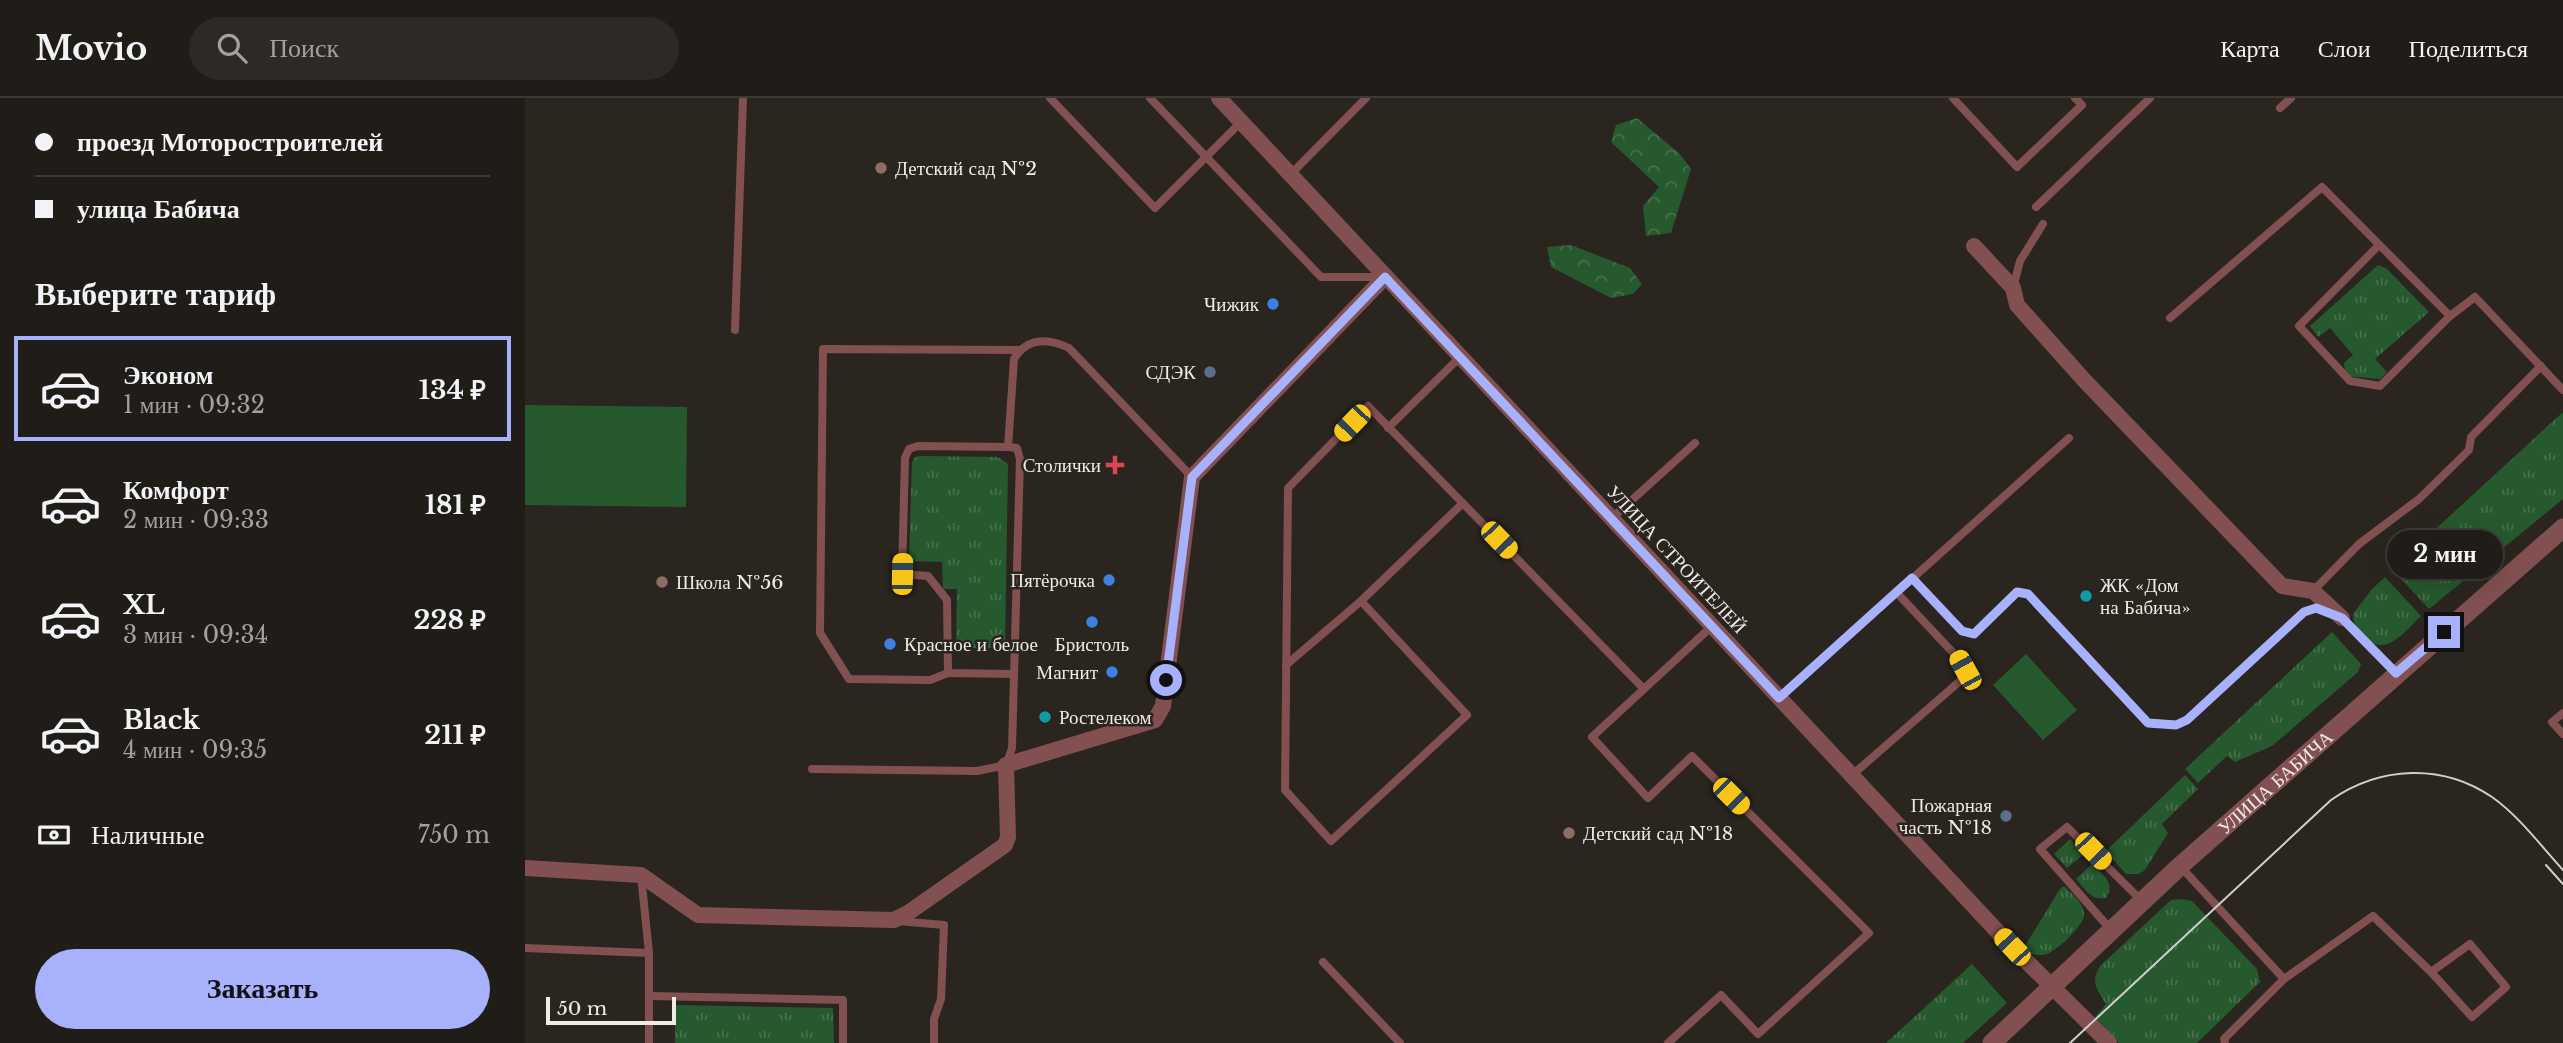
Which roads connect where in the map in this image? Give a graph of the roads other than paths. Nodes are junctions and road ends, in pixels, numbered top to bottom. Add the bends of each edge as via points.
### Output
1 (743, 98) edge
2 (1051, 98) edge
3 (1150, 98) edge
4 (1219, 98) edge
5 (1366, 98) edge
6 (1953, 98) edge
7 (2075, 98) edge
8 (2150, 98) edge
9 (2291, 98) edge
10 (2280, 108) dead end
11 (1241, 122) junction
12 (1206, 157) junction
13 (1290, 175) junction
14 (2036, 207) dead end
15 (2043, 224) dead end
16 (2379, 245) junction
17 (1974, 246) dead end
18 (1385, 277) junction
19 (2013, 288) junction
20 (2450, 316) junction
21 (2169, 318) dead end
22 (735, 330) dead end
23 (1019, 350) junction
24 (1460, 357) junction
25 (2541, 366) junction
26 (2563, 390) edge
27 (1388, 428) junction
28 (2069, 438) dead end
29 (1695, 443) dead end
30 (1007, 447) junction
31 (1192, 477) junction
32 (1463, 503) junction
33 (1611, 519) junction
34 (2563, 528) edge
35 (1912, 578) junction
36 (2313, 591) junction
37 (1897, 593) junction
38 (1361, 601) junction
39 (2342, 618) junction
40 (1711, 627) junction
41 (1286, 665) junction
42 (948, 673) junction
43 (2396, 673) junction
44 (1014, 674) junction
45 (1643, 688) junction
46 (1779, 698) junction
47 (2563, 713) edge
48 (2563, 734) edge
49 (1006, 765) junction
50 (811, 769) dead end
51 (1851, 776) junction
52 (2179, 866) junction
53 (525, 867) edge
54 (641, 875) junction
55 (2142, 901) junction
56 (894, 920) junction
57 (2111, 930) junction
58 (525, 948) edge
59 (649, 953) junction
60 (1323, 962) dead end
61 (2431, 972) junction
62 (2284, 979) junction
63 (2052, 987) junction
64 (650, 996) junction
65 (649, 1043) edge
66 (843, 1043) edge
67 (934, 1043) edge
68 (1400, 1043) edge
69 (1668, 1043) edge
70 (1992, 1043) edge
71 (2109, 1043) edge
72 (2225, 1043) edge

1 - 22 lane
2 - 12 lane via 1154,208
3 - 12 lane
4 - 11 street, УЛИЦА СТРОИТЕЛЕЙ
5 - 13 lane
6 - 7 lane via 2017,167 2082,105
8 - 14 lane
9 - 10 lane
11 - 12 lane
11 - 13 street, УЛИЦА СТРОИТЕЛЕЙ
12 - 18 lane via 1321,277
13 - 18 street, УЛИЦА СТРОИТЕЛЕЙ
15 - 19 lane via 2020,261
16 - 20 lane
16 - 20 lane via 2299,327 2350,381 2380,387
16 - 21 lane via 2322,187
17 - 19 street
18 - 24 street, УЛИЦА СТРОИТЕЛЕЙ
18 - 31 street
19 - 36 street via 2017,305 2282,586
20 - 25 lane via 2475,298
23 - 30 lane via 1014,359
23 - 31 lane via 1042,341 1069,348
23 - 42 lane via 823,349 820,633 849,680 930,680
24 - 27 lane
24 - 33 street, УЛИЦА СТРОИТЕЛЕЙ
25 - 26 lane
25 - 36 lane via 2471,437 2469,450 2419,499 2359,544
27 - 32 lane
27 - 41 lane via 1368,406 1288,488
28 - 35 lane
29 - 33 lane
30 - 42 lane via 918,446 909,449 905,458 902,574 928,576 947,600
30 - 44 lane via 1017,448 1020,459
31 - 49 street via 1163,706 1155,720
32 - 38 lane
32 - 45 lane
33 - 40 street, УЛИЦА СТРОИТЕЛЕЙ
34 - 43 street, УЛИЦА БАБИЧА
35 - 37 lane
35 - 39 lane via 1962,631 1974,634 2017,592 2028,594 2148,723 2176,725 2187,720 2304,612 2316,608
36 - 39 street
37 - 46 lane
37 - 51 lane via 1965,670 1960,681
38 - 41 lane
38 - 41 lane via 1467,715 1331,841 1285,790
39 - 43 lane
40 - 45 lane
40 - 46 street, УЛИЦА СТРОИТЕЛЕЙ
42 - 44 lane
43 - 52 street, УЛИЦА БАБИЧА
44 - 49 lane via 1012,748
45 - 69 lane via 1592,737 1648,798 1692,757 1869,933 1758,1034 1721,995
46 - 51 street, УЛИЦА СТРОИТЕЛЕЙ
47 - 48 lane via 2552,722
49 - 50 lane via 977,771
49 - 56 street via 1005,845
51 - 63 street, УЛИЦА СТРОИТЕЛЕЙ
52 - 55 street, УЛИЦА БАБИЧА
52 - 62 lane
53 - 54 street
54 - 56 street via 698,915
54 - 59 lane
55 - 57 street, УЛИЦА БАБИЧА
55 - 57 lane via 2067,827 2040,849
56 - 67 lane via 944,925
57 - 63 street, УЛИЦА БАБИЧА
58 - 59 lane
59 - 64 lane
60 - 68 lane
61 - 61 lane via 2472,1017 2506,987 2470,944
61 - 62 lane via 2373,916
62 - 72 lane
63 - 70 street, УЛИЦА БАБИЧА
63 - 71 street, УЛИЦА СТРОИТЕЛЕЙ
64 - 65 lane
64 - 66 lane via 843,1000

